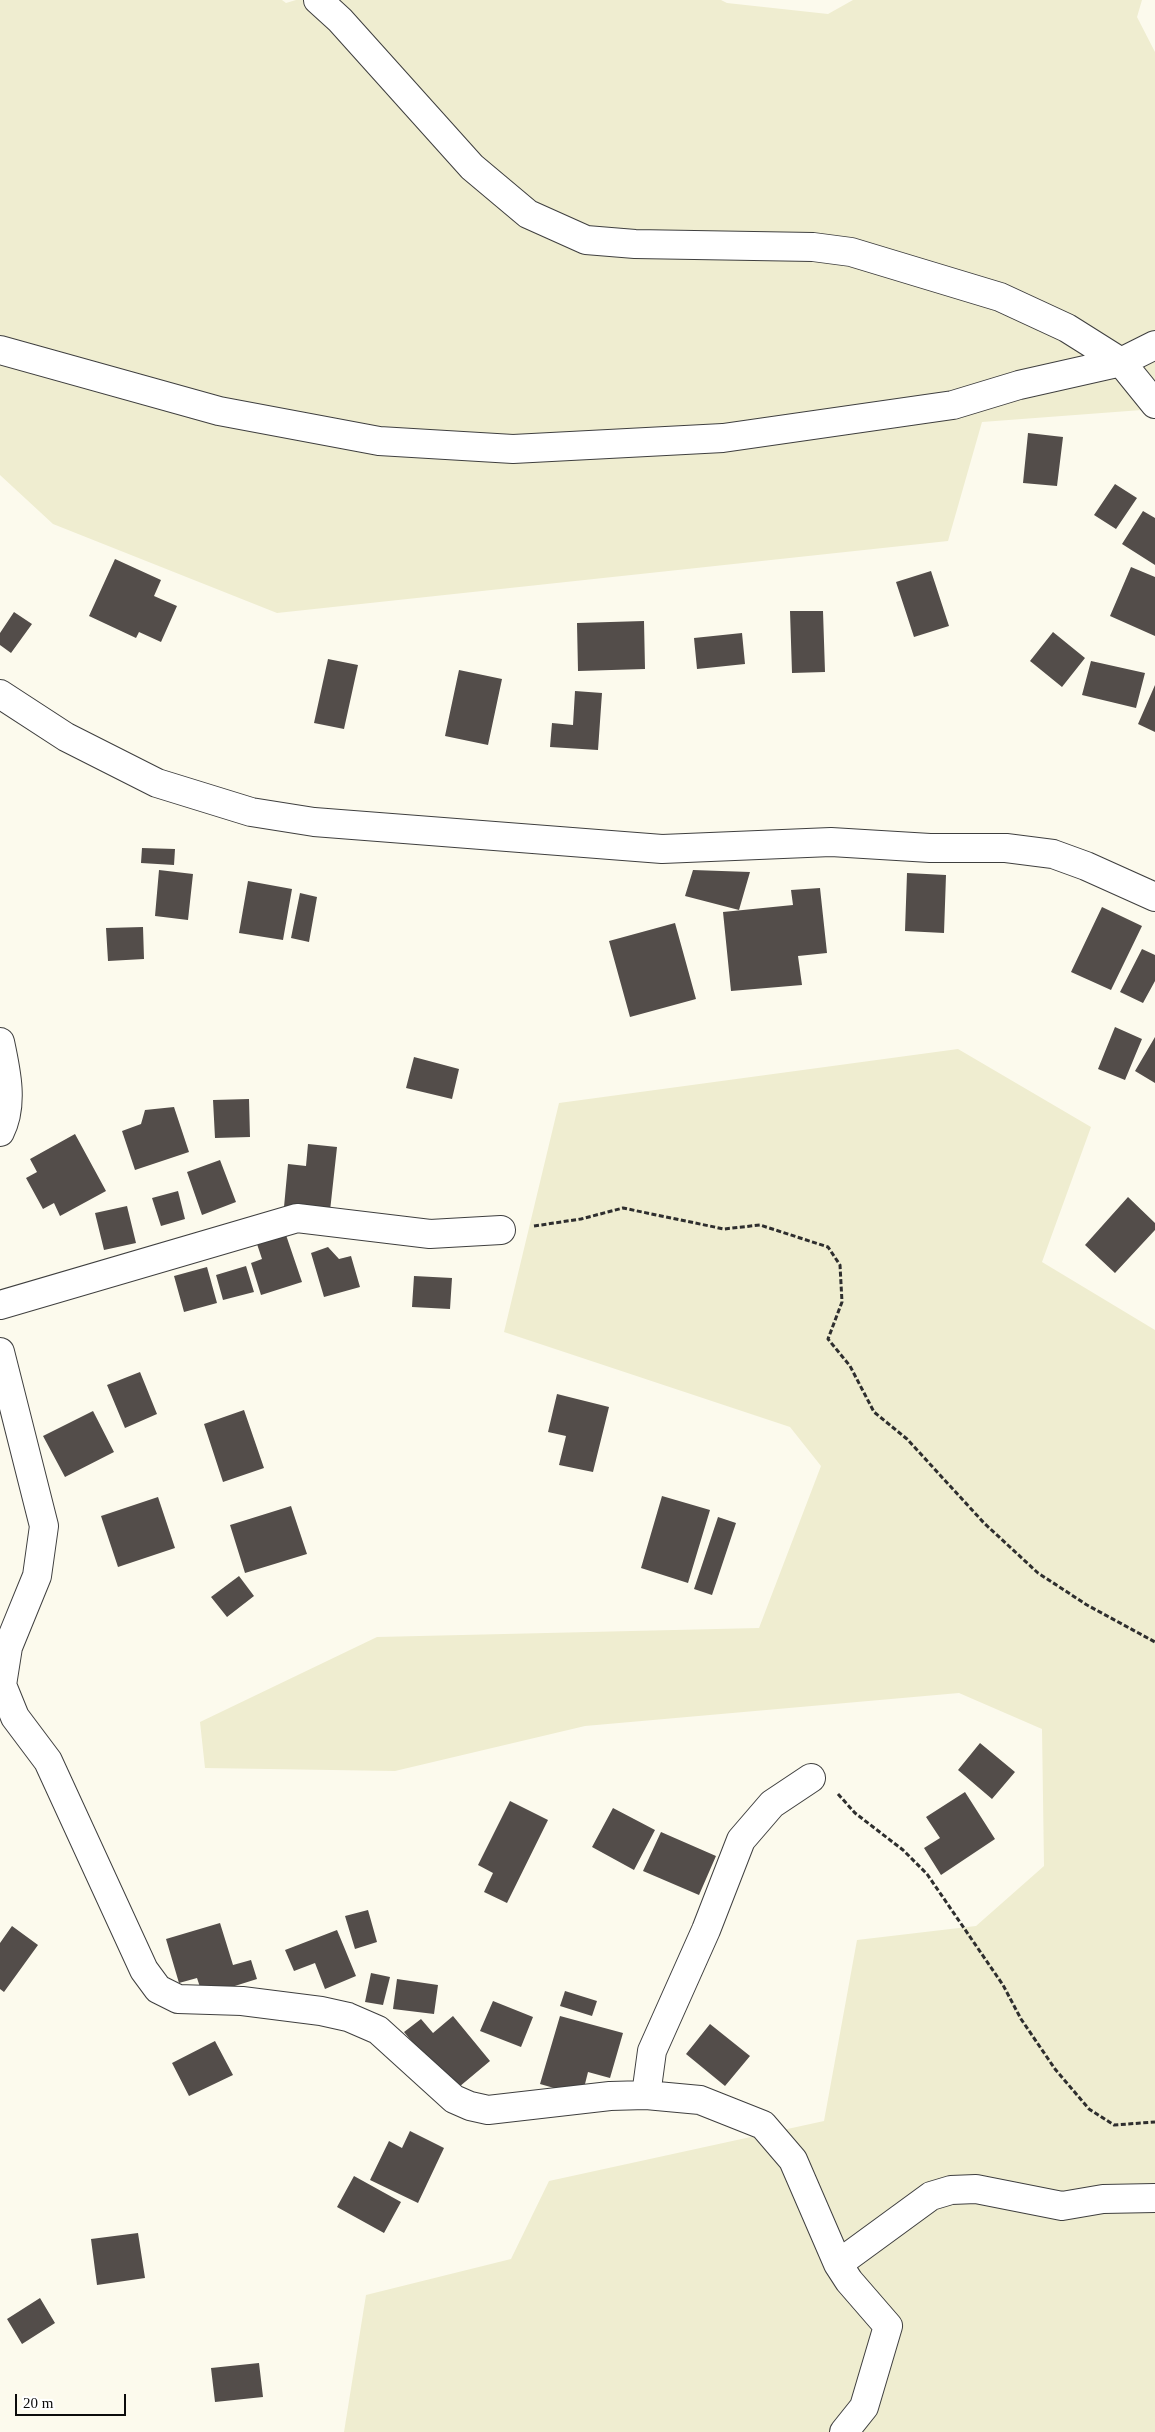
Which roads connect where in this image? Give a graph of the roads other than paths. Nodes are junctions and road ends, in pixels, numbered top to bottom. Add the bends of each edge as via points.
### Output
1 (318, 0) edge
2 (1155, 345) edge
3 (0, 350) edge
4 (1121, 362) junction
5 (1155, 404) edge
6 (0, 694) edge
7 (1155, 897) edge
8 (0, 1042) edge
9 (0, 1132) edge
10 (501, 1230) road end
11 (0, 1305) edge
12 (0, 1352) edge
13 (811, 1778) road end
14 (646, 2095) junction
15 (1155, 2198) edge
16 (838, 2264) junction
17 (844, 2432) edge

1 - 4 street via 340,20 472,167 528,214 586,240 813,247 851,252 1000,297 1067,328
2 - 4 street
3 - 4 street via 219,411 379,441 513,449 723,438 953,404
4 - 5 street
6 - 7 street via 66,737 157,783 251,812 314,822 662,849 831,842 930,848 1006,848 1053,854
8 - 9 street via 8,1075 6,1121
10 - 11 street via 430,1234 297,1218
12 - 14 street via 44,1526 37,1576 8,1648 2,1685 15,1717 48,1761 144,1970 158,1990 178,1999 242,2001 348,2017 378,2030 454,2099 488,2110
13 - 14 street via 772,1804 741,1840 706,1930 652,2051
14 - 16 street via 700,2100 763,2125 792,2160
15 - 16 street via 1103,2199 1062,2206 976,2189 951,2190 931,2196
16 - 17 street via 888,2326 864,2406

